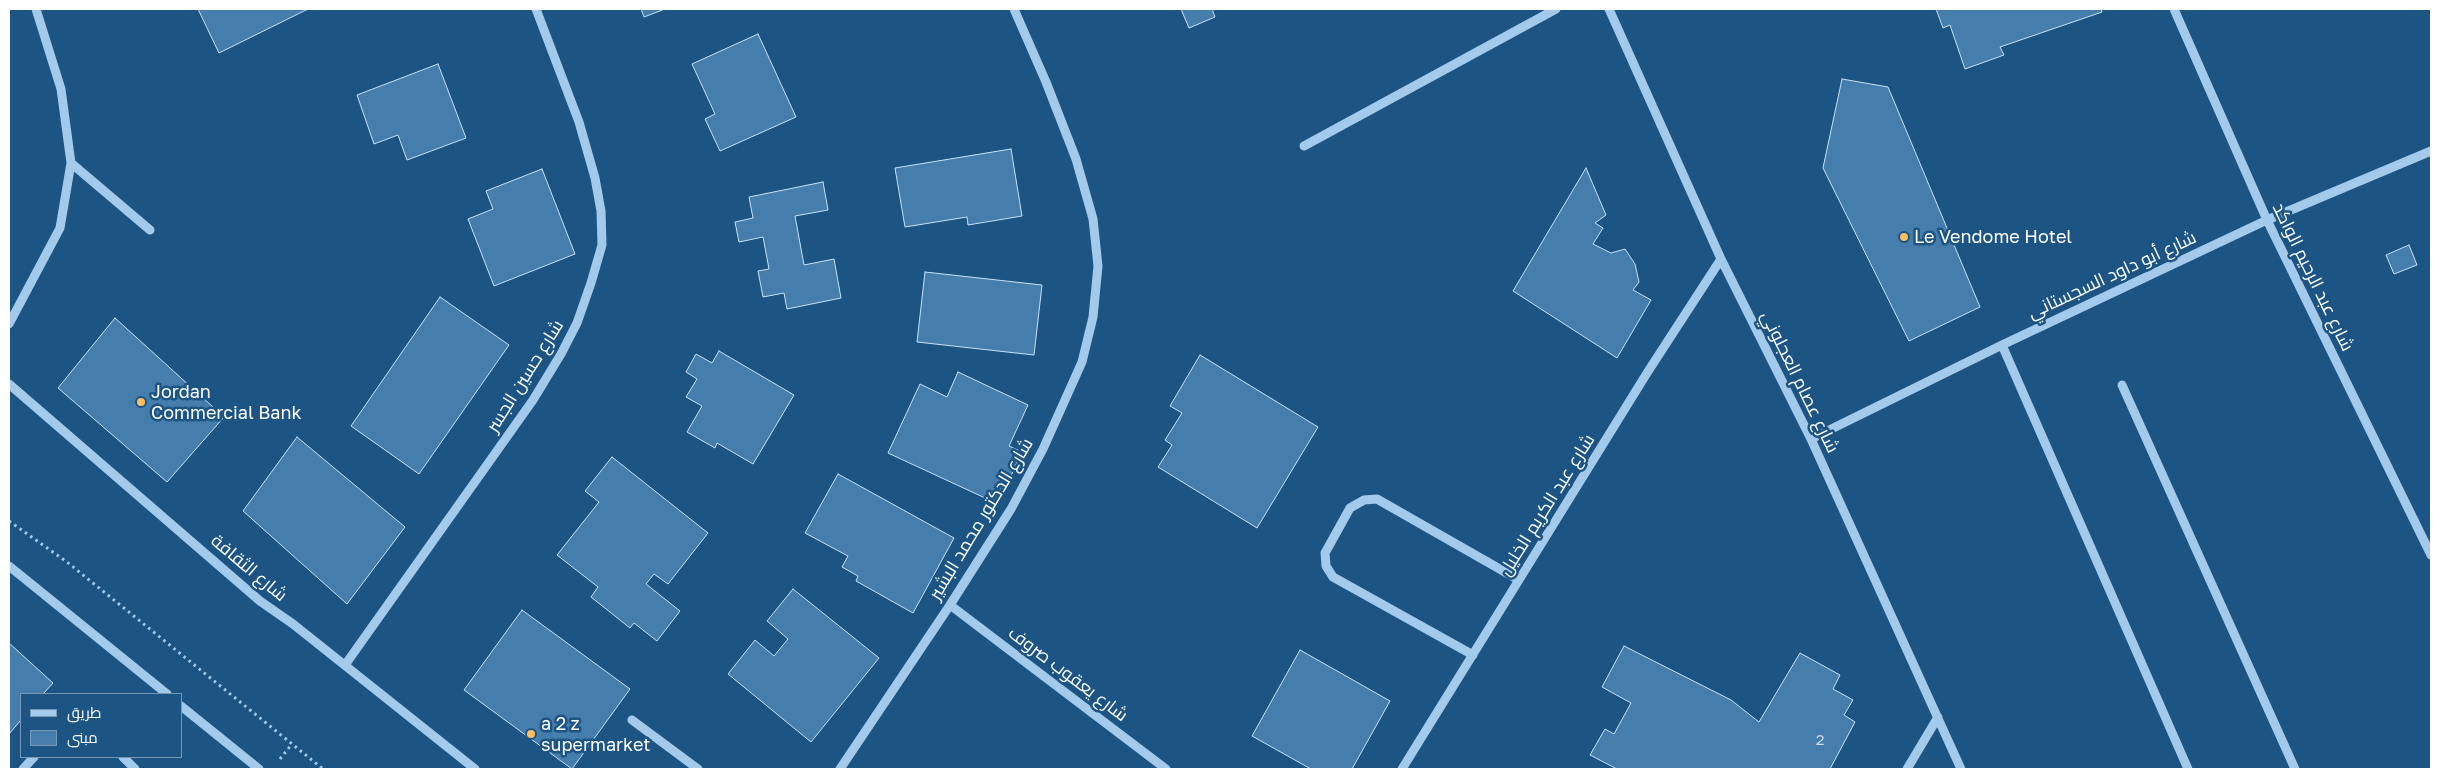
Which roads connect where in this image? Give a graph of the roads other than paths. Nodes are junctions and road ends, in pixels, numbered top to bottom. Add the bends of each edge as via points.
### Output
1 (36, 9) edge
2 (536, 9) edge
3 (1014, 9) edge
4 (1556, 9) edge
5 (1609, 9) edge
6 (2174, 9) edge
7 (1304, 146) dead end
8 (2431, 151) edge
9 (71, 163) junction
10 (2267, 220) junction
11 (150, 230) dead end
12 (1721, 259) junction
13 (9, 324) edge
14 (2002, 345) junction
15 (9, 384) edge
16 (2122, 385) dead end
17 (1811, 439) junction
18 (2431, 555) edge
19 (9, 566) edge
20 (1519, 580) junction
21 (950, 605) junction
22 (1473, 655) junction
23 (345, 665) junction
24 (166, 693) edge
25 (182, 707) edge
26 (1938, 717) junction
27 (632, 720) dead end
28 (33, 758) edge
29 (124, 758) edge
30 (23, 769) edge
31 (135, 769) edge
32 (259, 769) edge
33 (475, 769) edge
34 (698, 769) edge
35 (840, 769) edge
36 (1166, 769) edge
37 (1402, 769) edge
38 (1907, 769) edge
39 (1961, 769) edge
40 (2188, 769) edge
41 (2295, 769) edge

1 - 9 street via 61,88
2 - 23 street, شارع حسين الجسر via 579,122 595,178 601,211 602,245 591,283 569,339 533,400
3 - 21 street, شارع الدكتور محمد البشير via 1076,159 1093,219 1098,266 1093,317 1082,362 1043,449
4 - 7 street
5 - 12 street, شارع عصام العجلوني
6 - 10 street, شارع عبد الرحيم الواكد
8 - 10 street, شارع أبو داود السجستاني
9 - 11 street
9 - 13 street via 60,228
10 - 14 street, شارع أبو داود السجستاني
10 - 18 street, شارع عبد الرحيم الواكد
12 - 17 street, شارع عصام العجلوني
12 - 20 street, شارع عبد الكريم الخليل
14 - 17 street, شارع أبو داود السجستاني
14 - 40 street
15 - 23 street, شارع الثقافة via 260,601
16 - 41 street
17 - 26 street, شارع عصام العجلوني
19 - 24 street
20 - 22 street, شارع عبد الكريم الخليل
20 - 22 street via 1376,498 1350,508 1325,553 1326,566 1333,577
21 - 35 street, شارع الدكتور محمد البشير
21 - 36 street, شارع يعقوب صروف
22 - 37 street, شارع عبد الكريم الخليل
23 - 33 street, شارع الثقافة
25 - 32 street
26 - 38 street
26 - 39 street, شارع عصام العجلوني
27 - 34 street
28 - 30 street
29 - 31 street

